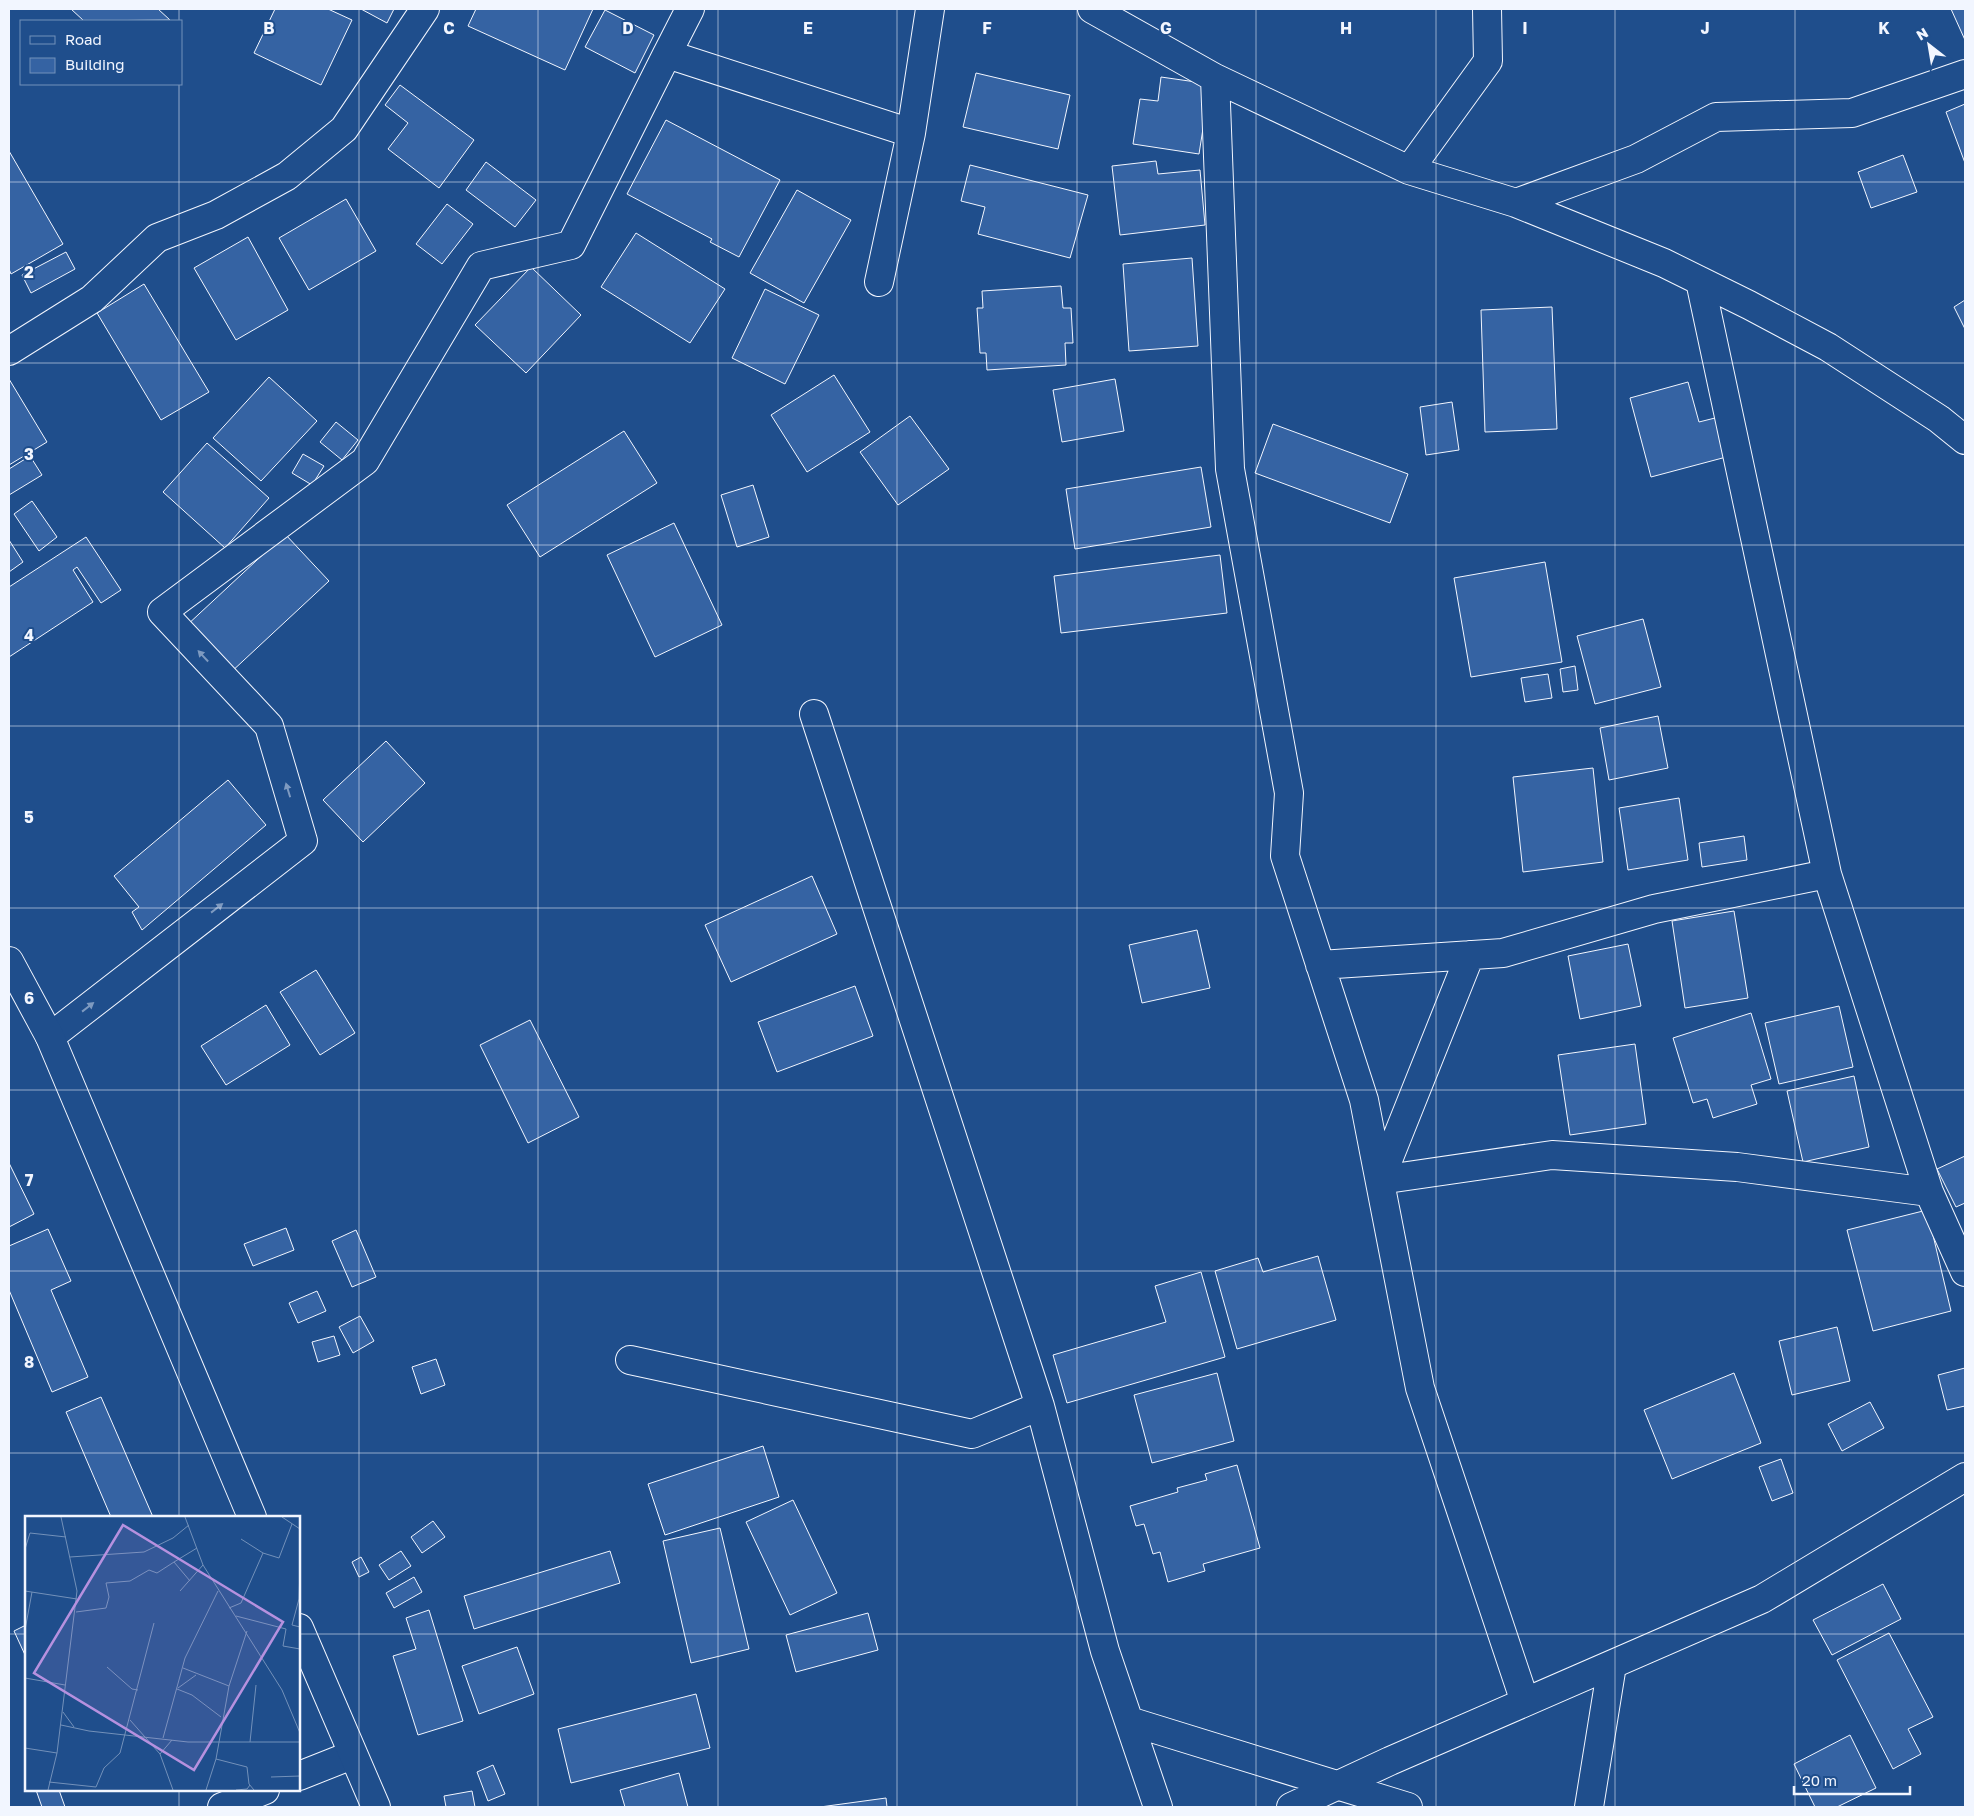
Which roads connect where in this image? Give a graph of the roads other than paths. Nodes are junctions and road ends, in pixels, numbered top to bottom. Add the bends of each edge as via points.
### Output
1 (425, 9) edge
2 (690, 9) edge
3 (930, 9) edge
4 (1092, 9) edge
5 (1487, 9) edge
6 (667, 54) junction
7 (1965, 74) edge
8 (1216, 78) junction
9 (910, 133) junction
10 (1409, 170) junction
11 (1516, 203) junction
12 (1700, 281) junction
13 (879, 282) dead end
14 (9, 351) edge
15 (1965, 440) edge
16 (814, 714) dead end
17 (1827, 874) junction
18 (1470, 955) junction
19 (9, 961) edge
20 (1320, 965) junction
21 (50, 1037) junction
22 (1380, 1180) junction
23 (1930, 1192) junction
24 (1965, 1272) edge
25 (630, 1360) dead end
26 (1040, 1406) junction
27 (1965, 1477) edge
28 (252, 1516) edge
29 (300, 1630) edge
30 (1612, 1665) junction
31 (1525, 1702) junction
32 (1129, 1721) junction
33 (352, 1755) junction
34 (300, 1776) edge
35 (1338, 1786) junction
36 (262, 1791) edge
37 (222, 1807) edge
38 (376, 1807) edge
39 (1158, 1807) edge
40 (1291, 1807) edge
41 (1408, 1807) edge
42 (1589, 1807) edge

1 - 14 street via 344,129 286,176 216,215 157,238 92,300
2 - 6 street
3 - 9 street
4 - 8 street
5 - 10 street via 1488,61
6 - 9 street
21 -> 6 street via 303,841 269,726 162,612 365,461 481,266 571,245
7 - 11 street via 1852,113 1716,117 1636,159
8 - 10 street
8 - 20 street via 1230,468 1289,793 1285,856
9 - 13 street
10 - 11 street
11 - 12 street via 1664,263
12 - 15 street via 1828,347 1939,418
12 - 17 street
16 - 26 street
17 - 18 street via 1654,909 1503,953
17 - 23 street
18 - 20 street
18 - 22 street
19 - 21 street
20 - 22 street via 1364,1100
21 - 28 street
22 - 23 street via 1552,1155 1737,1167
22 - 31 street via 1420,1388
23 - 24 street
25 - 26 street via 972,1434
26 - 32 street via 1105,1651
27 - 30 street via 1762,1599
29 - 33 street
30 - 31 street
30 - 42 street
31 - 35 street
32 - 35 street
32 - 39 street
33 - 34 street
33 - 38 street
35 - 40 street
35 - 41 street
36 - 37 street

